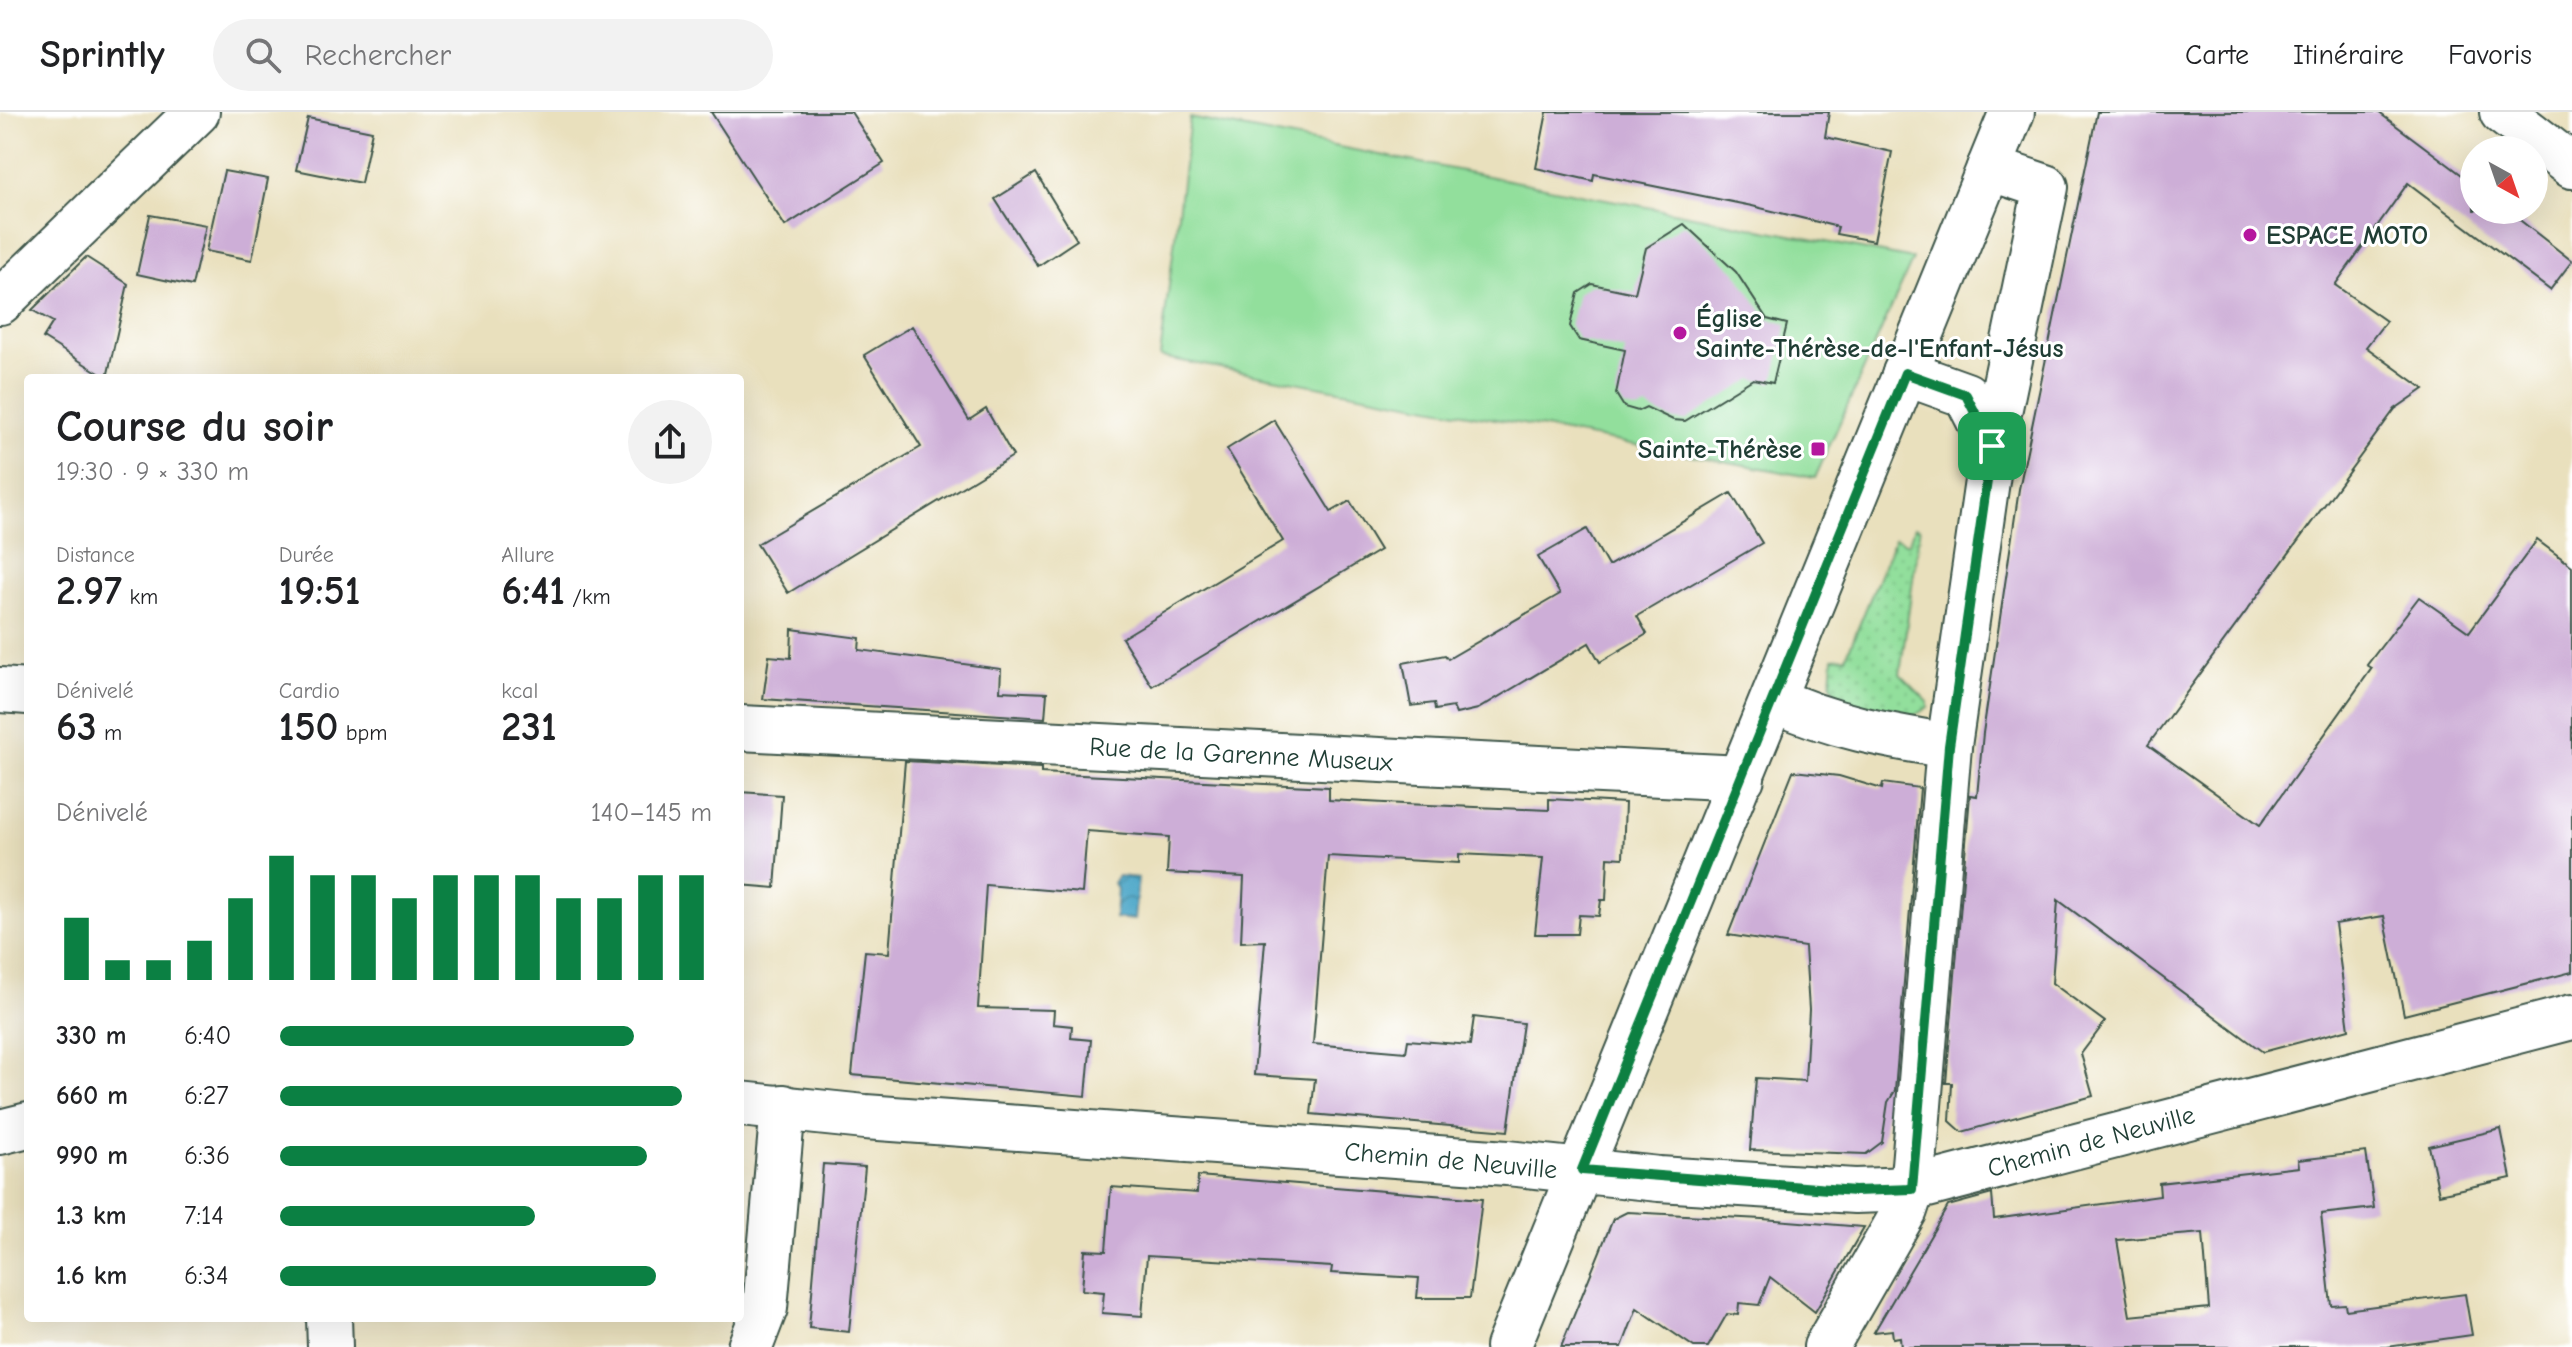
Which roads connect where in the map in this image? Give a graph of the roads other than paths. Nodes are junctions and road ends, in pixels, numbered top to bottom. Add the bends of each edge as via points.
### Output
1 (152, 112) edge
2 (197, 112) edge
3 (2012, 112) edge
4 (2502, 112) edge
5 (2569, 157) edge
6 (141, 167) junction
7 (1989, 168) junction
8 (0, 302) edge
9 (1905, 373) junction
10 (1992, 446) junction
11 (0, 690) edge
12 (24, 692) edge
13 (1773, 699) junction
14 (744, 728) edge
15 (1949, 746) junction
16 (1742, 778) junction
17 (2572, 1017) edge
18 (744, 1104) edge
19 (783, 1107) junction
20 (24, 1126) edge
21 (0, 1132) edge
22 (1582, 1170) junction
23 (1912, 1189) junction
24 (329, 1322) edge
25 (330, 1347) edge
26 (750, 1347) edge
27 (1508, 1347) edge
28 (1826, 1347) edge

1 - 6 main road
2 - 6 main road
3 - 7 main road
4 - 5 main road
6 - 8 main road
7 - 9 main road
7 - 10 main road via 2046,187
9 - 10 main road via 1966,395
9 - 13 main road
10 - 15 main road
11 - 12 main road
13 - 15 main road via 1873,735
13 - 16 main road
14 - 16 main road, Rue de la Garenne Museux
15 - 23 main road
16 - 22 main road
17 - 23 main road, Chemin de Neuville
18 - 19 main road, Chemin de Neuville
19 - 22 main road, Chemin de Neuville
19 - 26 main road via 765,1308
20 - 21 main road
22 - 23 main road, Chemin de Neuville via 1855,1191
22 - 27 main road
23 - 28 main road
24 - 25 main road

